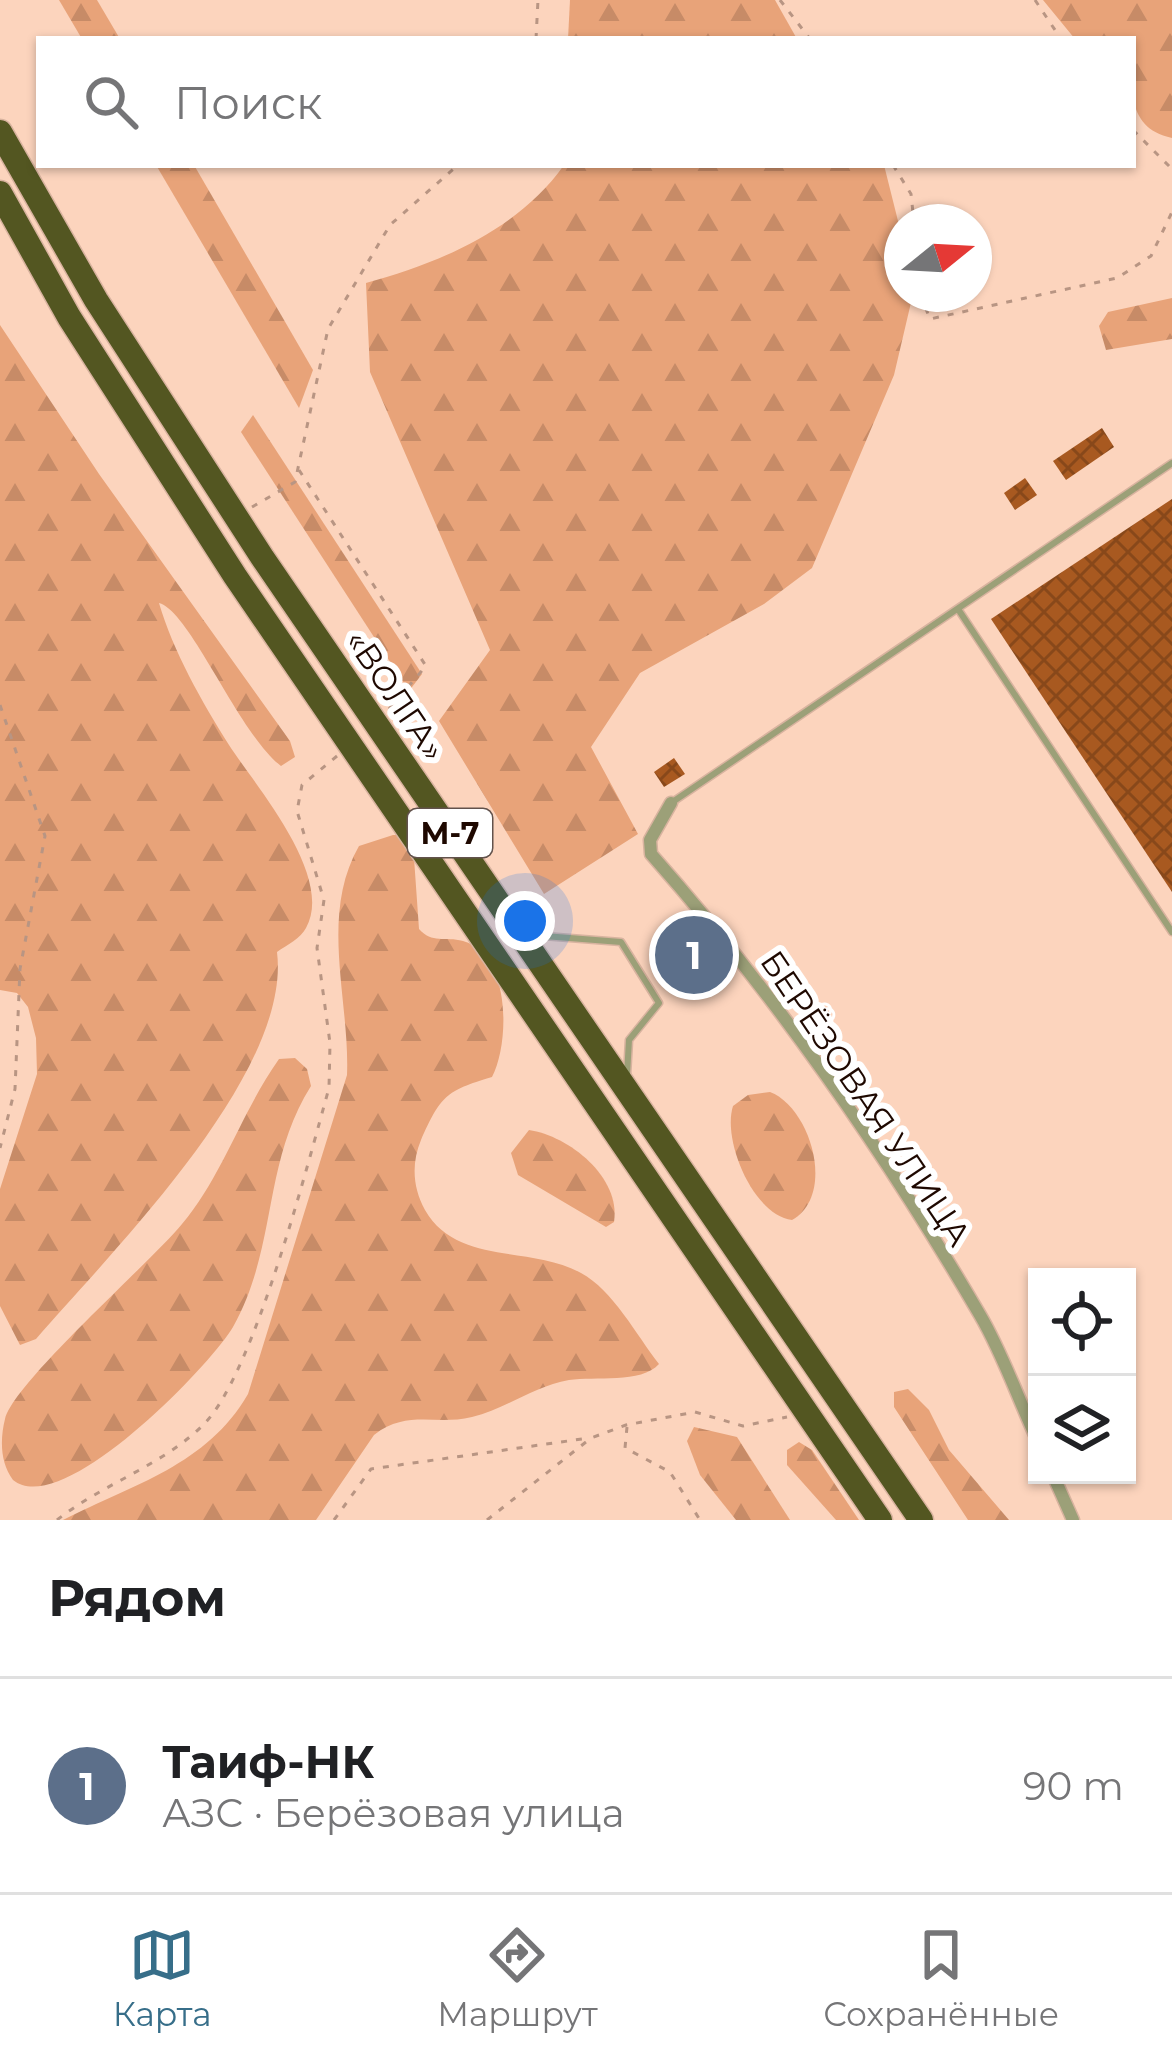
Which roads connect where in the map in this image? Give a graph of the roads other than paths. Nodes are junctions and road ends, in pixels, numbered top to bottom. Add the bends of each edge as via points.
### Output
1 (0, 132) edge
2 (0, 193) edge
3 (1172, 463) edge
4 (958, 609) junction
5 (671, 803) joint
6 (1172, 932) edge
7 (520, 934) junction
8 (626, 1090) junction
9 (1028, 1419) edge
10 (1057, 1484) edge
11 (880, 1520) edge
12 (921, 1520) edge
13 (1073, 1520) edge

1 - 7 highway, «ВОЛГА» / М-7 via 236,517
2 - 11 highway, «ВОЛГА» / М-7 via 69,317 351,746
3 - 4 lane
4 - 5 lane
4 - 6 lane
5 - 9 street, БЕРЁЗОВАЯ УЛИЦА via 650,839 651,854 723,938 849,1113 982,1318
7 - 8 highway, «ВОЛГА» / М-7
7 - 8 lane via 621,942 658,1003 629,1040
8 - 12 highway, «ВОЛГА» / М-7
10 - 13 street

